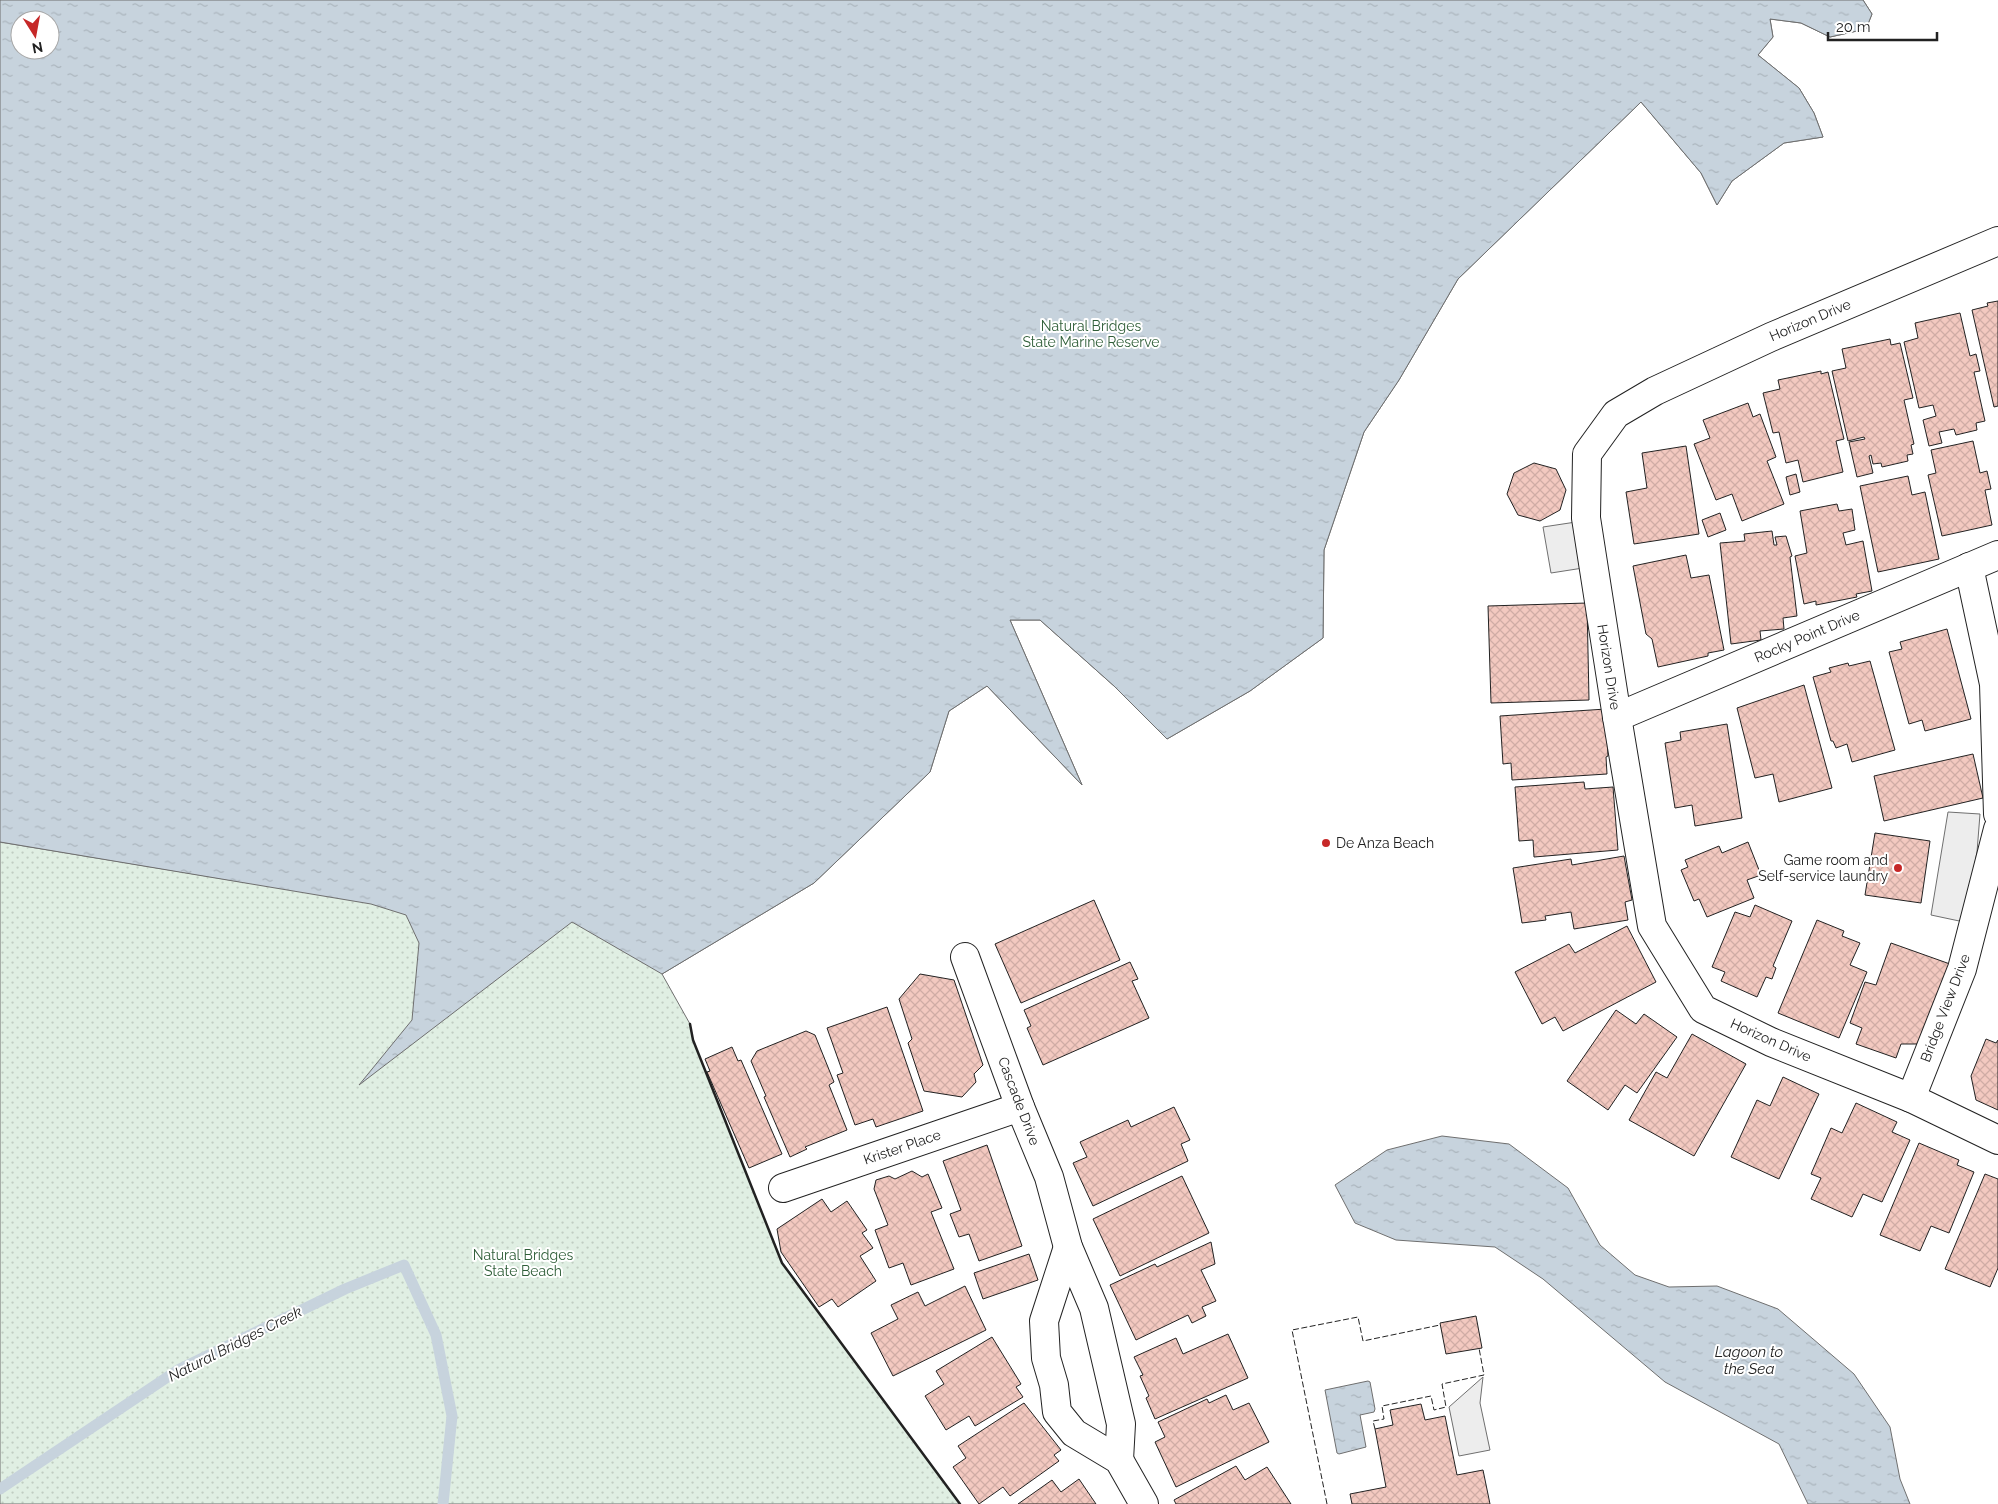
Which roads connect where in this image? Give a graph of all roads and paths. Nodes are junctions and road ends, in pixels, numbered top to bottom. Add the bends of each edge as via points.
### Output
1 (1998, 242) edge
2 (1998, 555) edge
3 (1969, 567) junction
4 (1617, 717) junction
5 (1998, 814) edge
6 (1998, 830) edge
7 (965, 958) dead end
8 (1911, 1098) junction
9 (1020, 1106) junction
10 (1998, 1140) edge
11 (783, 1188) dead end
12 (1068, 1247) junction
13 (1119, 1460) junction
14 (1144, 1504) edge

1 - 4 street, Horizon Drive via 1771,337 1655,390 1616,414 1587,454 1586,518
2 - 3 street, Rocky Point Drive
3 - 4 street, Rocky Point Drive
3 - 5 street via 1994,684
4 - 8 street, Horizon Drive via 1652,926 1702,1009 1771,1042
6 - 8 street, Bridge View Drive via 1962,969
7 - 9 street, Cascade Drive
8 - 10 street, Horizon Drive
9 - 11 street, Krister Place
9 - 12 street, Cascade Drive via 1049,1177
12 - 13 street, Cascade Drive via 1094,1308 1121,1424
12 - 13 street via 1044,1321 1046,1358 1057,1412 1074,1433
13 - 14 street

